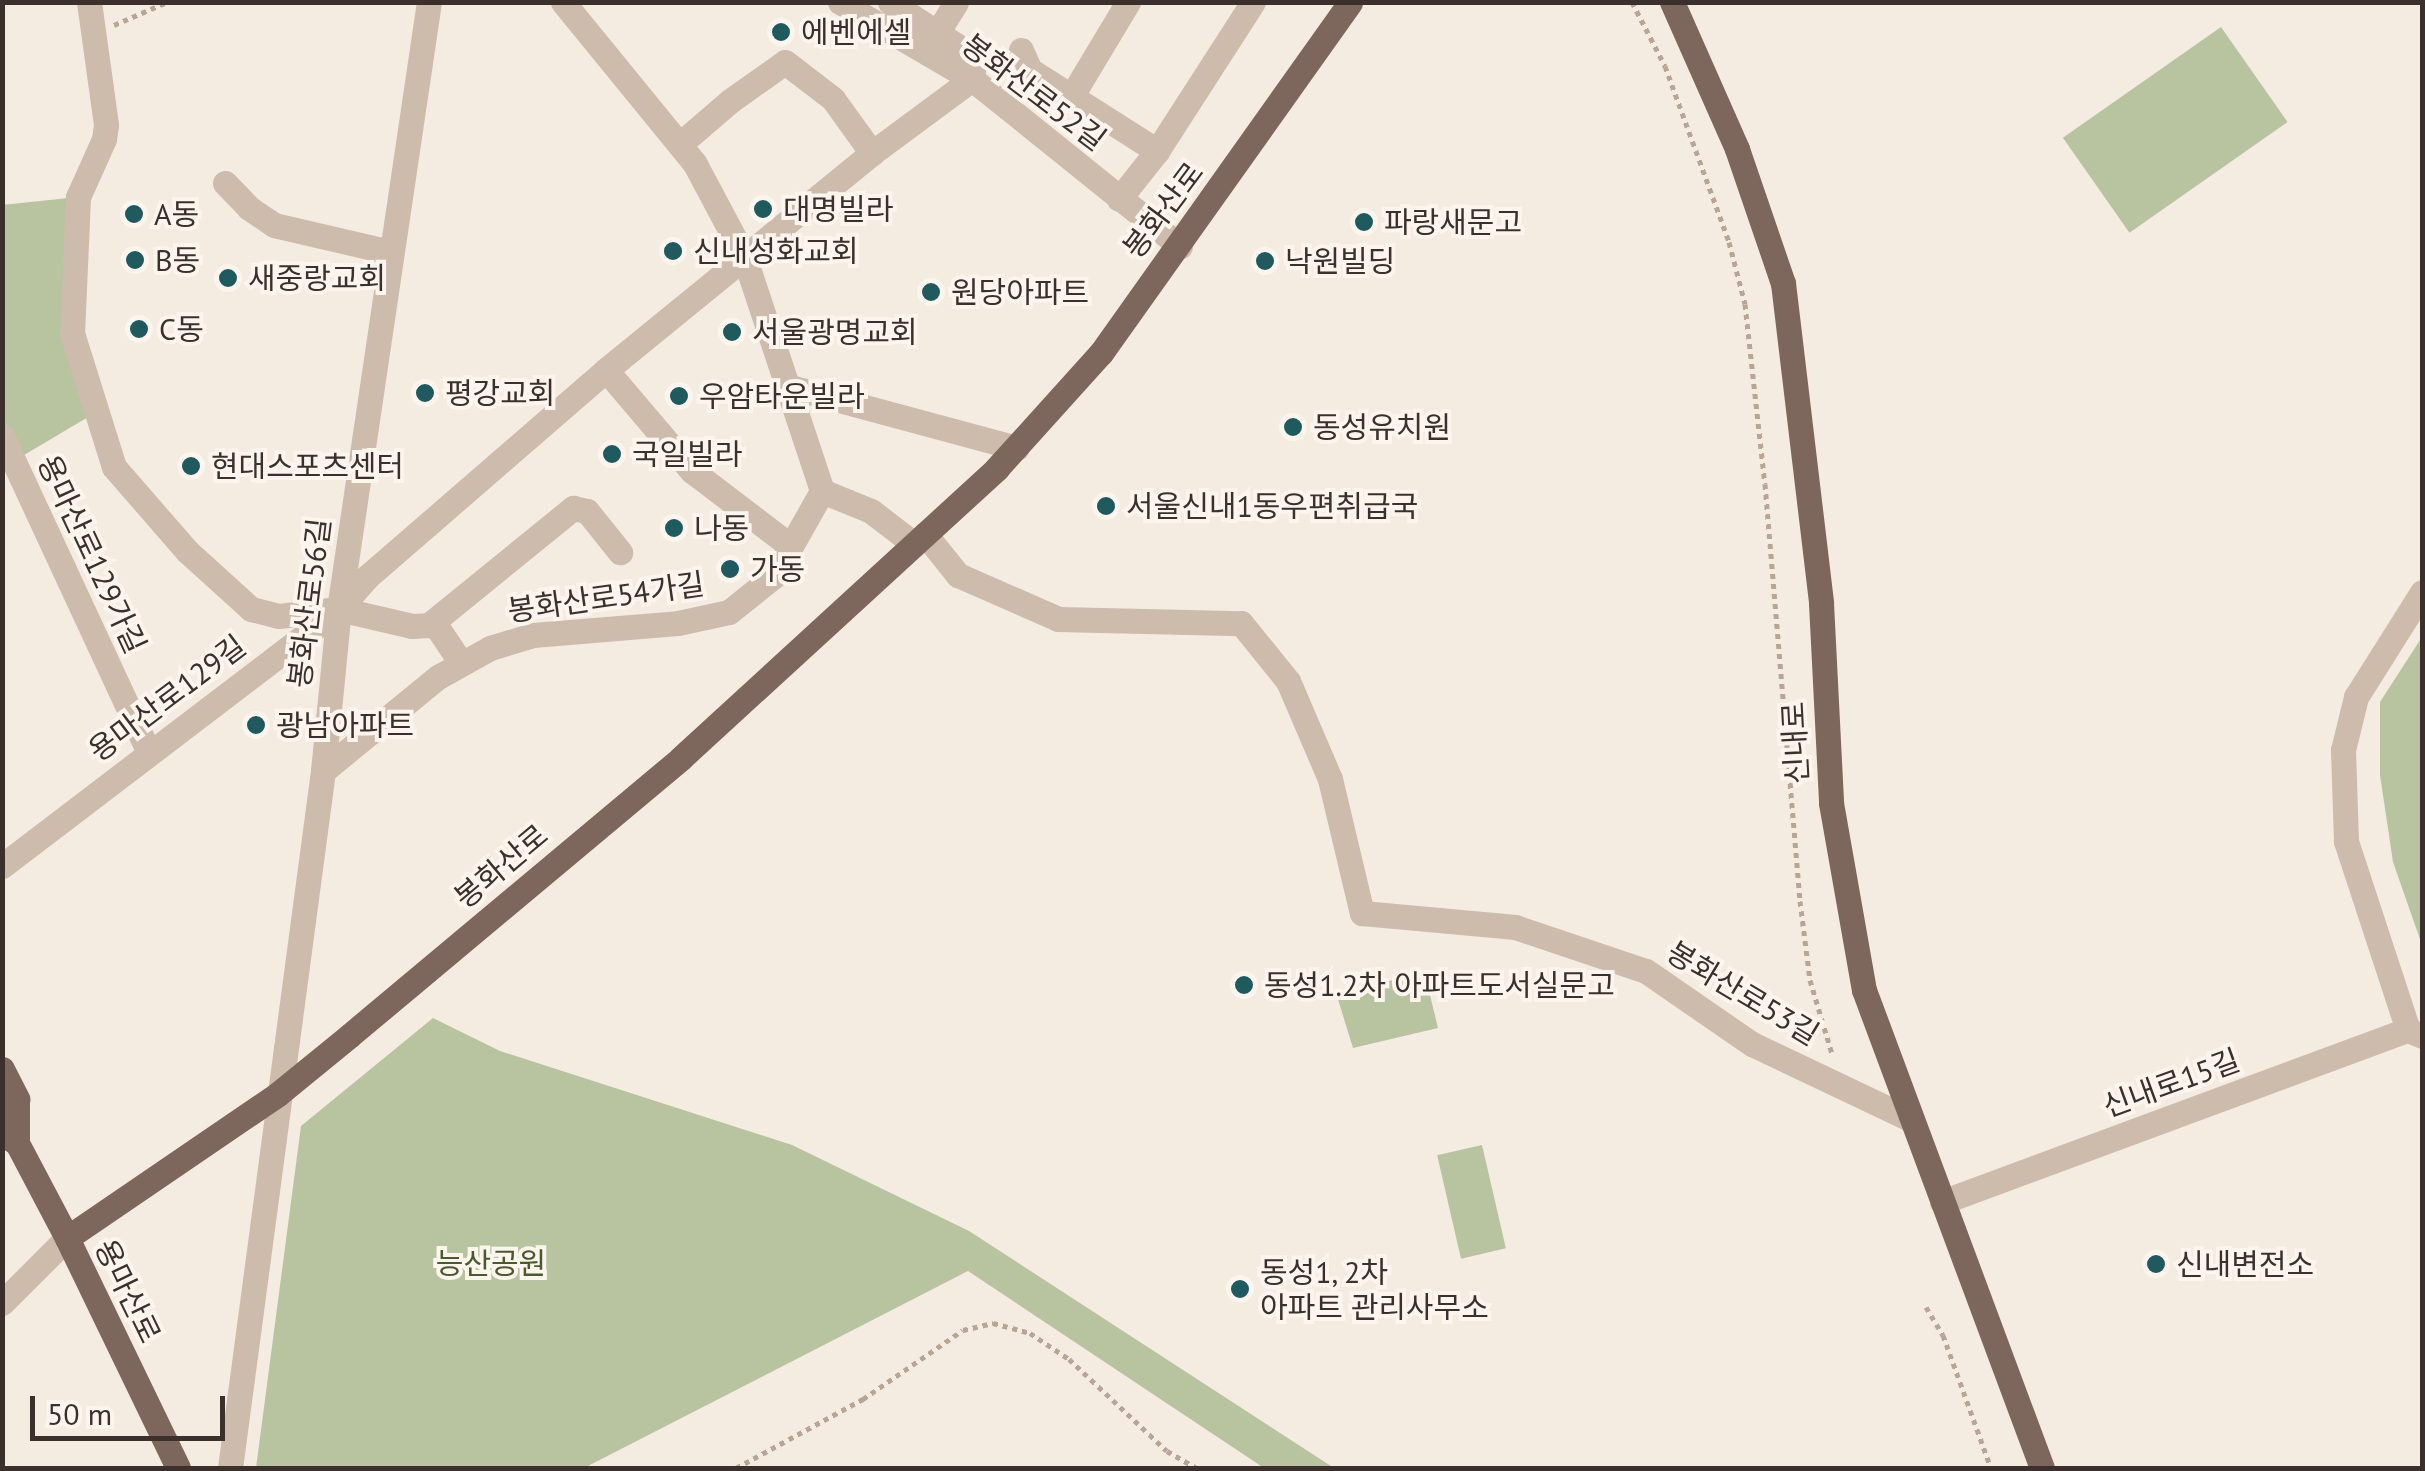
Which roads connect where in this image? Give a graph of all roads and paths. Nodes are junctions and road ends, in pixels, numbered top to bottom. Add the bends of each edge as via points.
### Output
1 (166, 2) edge
2 (428, 2) edge
3 (563, 2) edge
4 (840, 2) edge
5 (890, 2) edge
6 (956, 2) edge
7 (1128, 2) edge
8 (1253, 2) edge
9 (1350, 2) edge
10 (1632, 2) edge
11 (1672, 2) edge
12 (90, 14) edge
13 (937, 33) junction
14 (1021, 50) dead end
15 (972, 80) junction
16 (1071, 97) junction
17 (680, 144) junction
18 (1157, 152) junction
19 (872, 154) junction
20 (225, 183) dead end
21 (1119, 199) junction
22 (1180, 246) junction
23 (390, 252) junction
24 (744, 256) junction
25 (606, 370) junction
26 (787, 386) junction
27 (2, 436) edge
28 (1017, 448) junction
29 (822, 491) junction
30 (920, 539) junction
31 (789, 545) junction
32 (620, 552) dead end
33 (2422, 592) edge
34 (339, 609) junction
35 (429, 625) junction
36 (460, 663) junction
37 (148, 752) junction
38 (322, 771) junction
39 (2, 866) edge
40 (2415, 1033) edge
41 (1832, 1054) dead end
42 (2, 1069) edge
43 (278, 1094) junction
44 (1912, 1120) junction
45 (10, 1138) edge
46 (1942, 1202) junction
47 (67, 1238) junction
48 (2, 1303) edge
49 (1926, 1307) dead end
50 (745, 1466) edge
51 (178, 1468) edge
52 (230, 1468) edge
53 (736, 1468) edge
54 (1197, 1468) edge
55 (1991, 1468) edge
56 (2042, 1468) edge

1 - 12 path via 112,26
2 - 23 street, 봉화산로56길
3 - 17 street
4 - 15 street, 봉화산로52길
5 - 13 street
6 - 13 street
7 - 16 street
8 - 18 street
9 - 22 main road, 봉화산로
10 - 41 path via 1665,66 1739,275 1765,484 1800,900 1810,980
11 - 44 main road, 신내로 via 1737,149 1783,283 1822,604 1831,803 1864,990
12 - 34 street via 106,125 78,198 72,333 114,467 187,551 252,609 278,616
13 - 15 street via 967,54
14 - 16 street via 1030,70
15 - 19 street, 용마산로129길
15 - 21 street, 봉화산로52길
16 - 18 street
17 - 19 street via 785,62 832,99
17 - 24 street
18 - 21 street
19 - 24 street, 용마산로129길
20 - 23 street via 274,224
21 - 22 street, 봉화산로52길
22 - 28 main road, 봉화산로
23 - 34 street, 봉화산로56길
24 - 25 street, 용마산로129길
24 - 26 street
25 - 31 street via 692,471
25 - 34 street, 용마산로129길 via 367,577
26 - 28 street
26 - 29 street
27 - 37 street, 용마산로129가길
28 - 30 main road, 봉화산로
29 - 30 street
29 - 31 street, 봉화산로54가길
30 - 43 main road, 봉화산로 via 682,758
30 - 44 street, 봉화산로53길 via 958,575 1058,619 1241,624 1288,681 1330,779 1362,913 1515,927 1646,971 1752,1044
31 - 36 street, 봉화산로54가길 via 774,576 729,612 678,624 533,635
32 - 35 street, 봉화산로54가길 via 587,511 573,508
33 - 40 street via 2356,696 2342,750 2346,841
34 - 35 street
34 - 37 street, 용마산로129길
34 - 38 street, 봉화산로56길
35 - 36 street
36 - 38 street, 봉화산로54가길
37 - 39 street, 용마산로129길
38 - 43 street, 봉화산로56길
40 - 46 street, 신내로15길
42 - 45 main road, 용마산로 via 18,1100
43 - 47 main road, 봉화산로
43 - 52 street, 봉화산로56길
44 - 46 main road, 신내로
45 - 47 main road, 용마산로
46 - 56 main road, 신내로
47 - 48 street, 봉화산로
47 - 51 main road, 용마산로
49 - 55 path via 1944,1334
50 - 53 path
50 - 54 path via 863,1399 963,1330 993,1323 1030,1332 1068,1358 1166,1451

